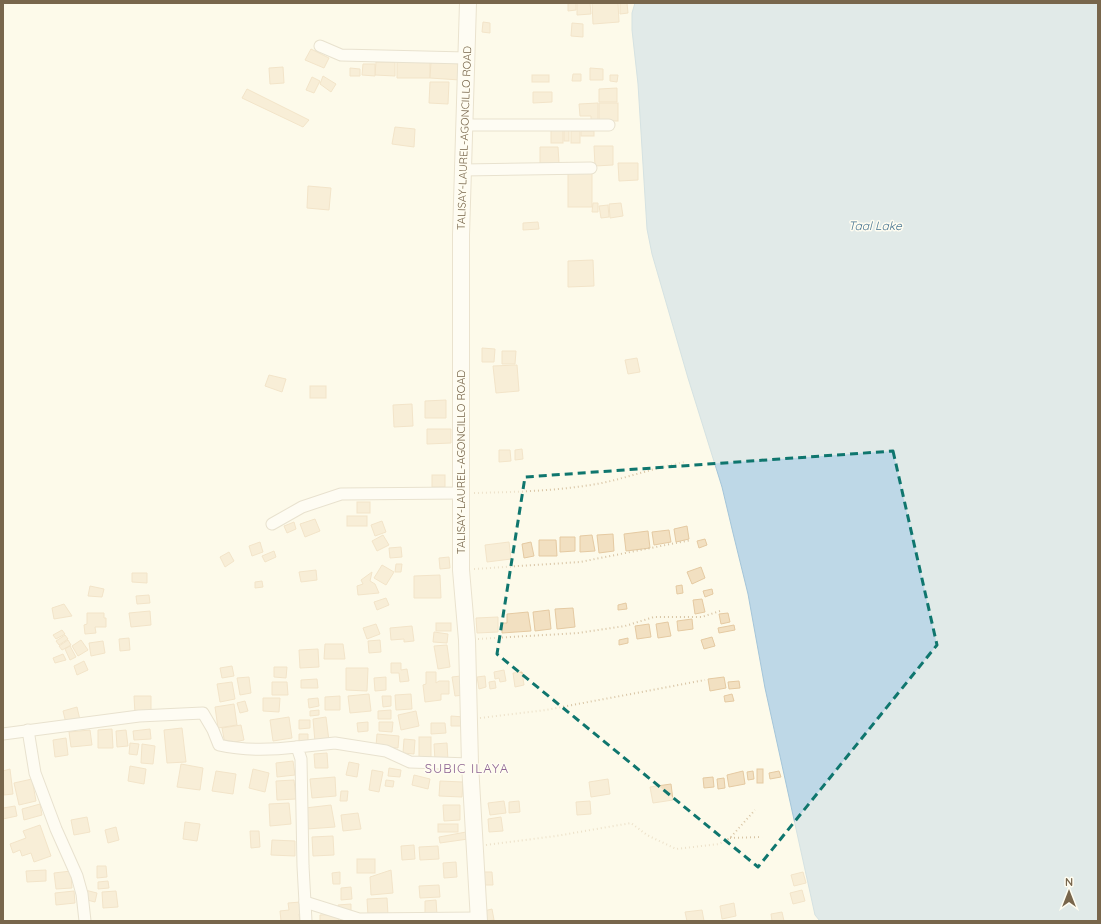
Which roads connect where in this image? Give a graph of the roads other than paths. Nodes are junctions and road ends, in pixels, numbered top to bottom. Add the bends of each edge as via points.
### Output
1 (468, 3) edge
2 (320, 46) dead end
3 (466, 58) junction
4 (464, 125) junction
5 (609, 125) dead end
6 (591, 168) dead end
7 (463, 170) junction
8 (461, 493) junction
9 (272, 524) dead end
10 (28, 730) junction
11 (3, 734) edge
12 (298, 747) junction
13 (470, 764) junction
14 (305, 902) junction
15 (479, 920) edge
16 (86, 921) edge
17 (306, 921) edge

1 - 3 main road, TALISAY-LAUREL-AGONCILLO ROAD
2 - 3 street via 341,55
3 - 4 main road, TALISAY-LAUREL-AGONCILLO ROAD
4 - 5 street
4 - 7 main road, TALISAY-LAUREL-AGONCILLO ROAD
6 - 7 street
7 - 8 main road, TALISAY-LAUREL-AGONCILLO ROAD
8 - 9 street via 341,494 302,507
8 - 13 main road, TALISAY-LAUREL-AGONCILLO ROAD via 460,570 467,640
10 - 11 street
10 - 12 street via 139,716 203,713 214,730 219,745 245,749
10 - 16 street via 35,773 77,876
12 - 13 street via 335,743 386,751 410,762
12 - 14 street via 301,759
13 - 15 main road, TALISAY-LAUREL-AGONCILLO ROAD
14 - 15 street via 359,919
14 - 17 street

